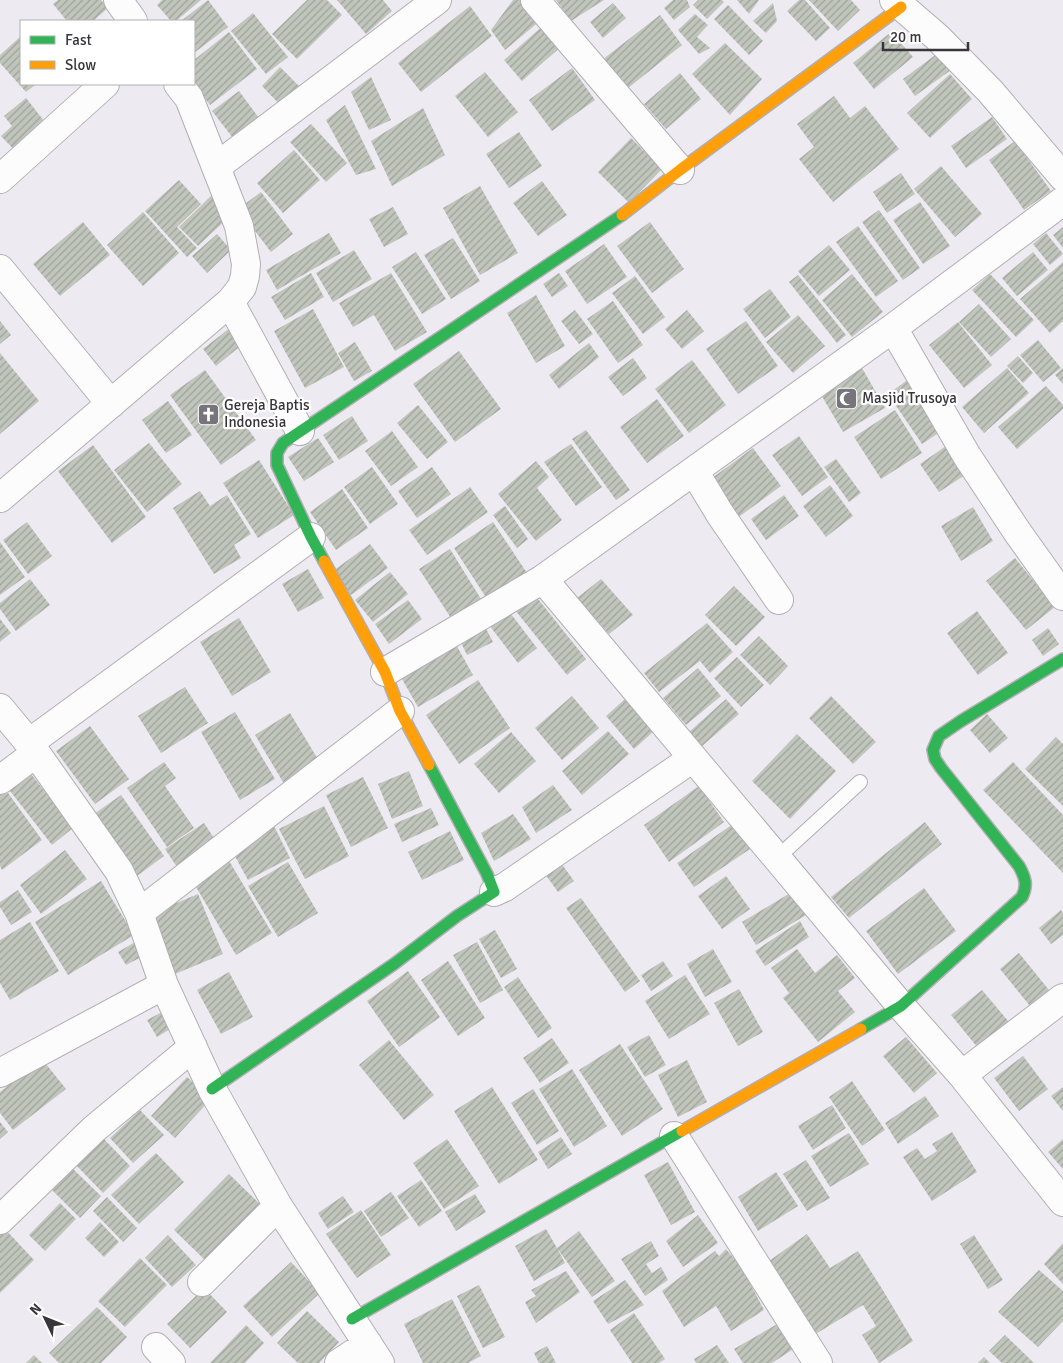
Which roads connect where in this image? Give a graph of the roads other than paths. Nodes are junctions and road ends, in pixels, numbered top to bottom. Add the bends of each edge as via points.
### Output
1 (118, 0) edge
2 (437, 0) edge
3 (535, 0) edge
4 (898, 4) edge
5 (132, 20) edge
6 (104, 85) edge
7 (179, 85) edge
8 (216, 167) junction
9 (680, 170) junction
10 (1063, 177) edge
11 (0, 179) edge
12 (1063, 201) edge
13 (0, 269) edge
14 (230, 302) junction
15 (893, 328) junction
16 (111, 404) junction
17 (300, 431) junction
18 (694, 471) junction
19 (0, 498) edge
20 (311, 537) junction
21 (543, 579) junction
22 (1063, 596) edge
23 (779, 600) dead end
24 (1063, 659) edge
25 (385, 672) junction
26 (0, 708) edge
27 (400, 711) junction
28 (32, 748) junction
29 (693, 758) junction
30 (0, 780) edge
31 (860, 782) dead end
32 (777, 858) junction
33 (494, 892) junction
34 (139, 914) junction
35 (164, 985) junction
36 (1063, 998) edge
37 (901, 1006) junction
38 (192, 1047) junction
39 (0, 1073) edge
40 (962, 1075) junction
41 (212, 1089) junction
42 (674, 1136) junction
43 (1063, 1202) edge
44 (278, 1206) junction
45 (0, 1220) edge
46 (202, 1282) dead end
47 (352, 1319) junction
48 (374, 1354) edge
49 (339, 1363) edge
50 (818, 1363) edge

1 - 5 street
2 - 8 street
3 - 9 street
4 - 9 street
4 - 10 street via 990,92
6 - 11 street
7 - 8 street via 189,98
8 - 14 street via 239,226 246,264 242,287
9 - 17 street via 625,213
12 - 15 street
13 - 16 street
14 - 16 street
14 - 17 street
15 - 18 street
15 - 22 street via 968,456
16 - 19 street
17 - 20 street via 283,443 276,456
18 - 21 street
18 - 23 street
20 - 25 street
20 - 28 street
21 - 25 street
21 - 29 street
24 - 37 street via 960,721 934,743 941,768 1019,866 1027,888 1022,897
25 - 27 street
26 - 28 street
27 - 33 street
27 - 34 street
28 - 30 street
28 - 34 street via 119,871
29 - 32 street
29 - 33 street
31 - 32 lane
32 - 37 street
33 - 41 street
34 - 35 street
35 - 38 street
35 - 39 street
36 - 40 street
37 - 40 street
37 - 42 street
38 - 41 street
38 - 45 street via 94,1129
40 - 43 street
41 - 44 street
42 - 47 street
42 - 50 street
44 - 46 street
44 - 47 street
47 - 48 street
48 - 49 street

